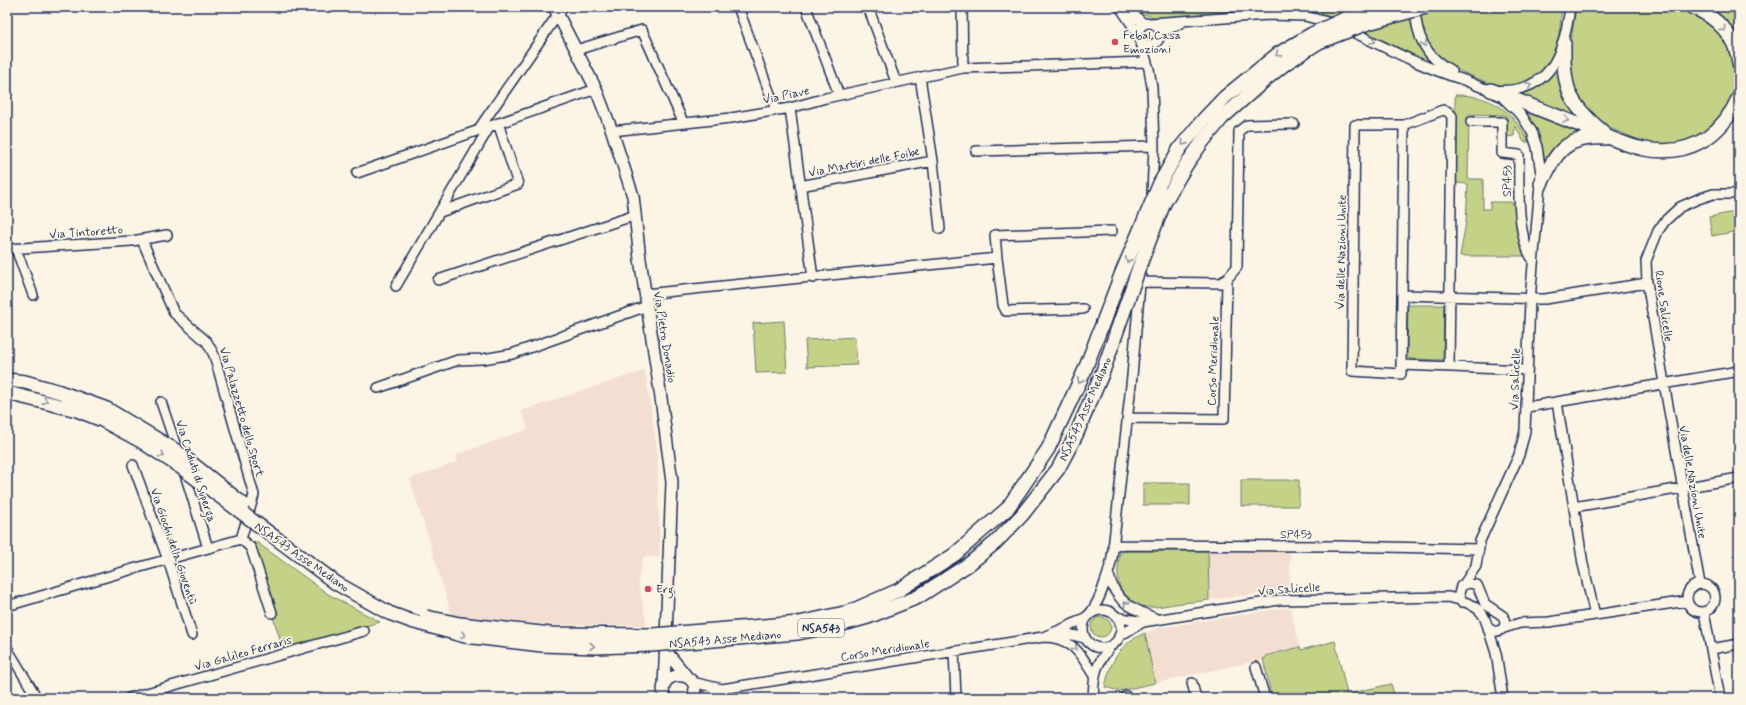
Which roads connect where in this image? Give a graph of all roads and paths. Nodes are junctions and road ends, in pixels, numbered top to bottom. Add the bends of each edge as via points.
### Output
1 (738, 7) edge
2 (806, 7) edge
3 (868, 7) edge
4 (962, 7) edge
5 (1120, 7) edge
6 (1126, 7) edge
7 (1306, 7) edge
8 (1415, 7) edge
9 (1426, 7) edge
10 (1570, 7) edge
11 (1692, 7) edge
12 (558, 10) edge
13 (1386, 11) edge
14 (1269, 15) junction
15 (1202, 19) junction
16 (1147, 24) junction
17 (1139, 37) junction
18 (1158, 37) junction
19 (1564, 44) junction
20 (576, 50) junction
21 (1146, 62) junction
22 (1739, 63) edge
23 (963, 68) junction
24 (920, 77) junction
25 (896, 82) junction
26 (1469, 82) junction
27 (596, 89) junction
28 (1491, 90) junction
29 (839, 95) junction
30 (1739, 96) edge
31 (790, 108) junction
32 (776, 110) junction
33 (683, 122) junction
34 (1471, 122) dead end
35 (494, 124) junction
36 (1294, 124) dead end
37 (1404, 125) junction
38 (478, 130) junction
39 (612, 131) junction
40 (1611, 138) junction
41 (1154, 146) junction
42 (976, 151) dead end
43 (933, 161) junction
44 (357, 173) dead end
45 (1541, 184) junction
46 (800, 186) junction
47 (1739, 194) edge
48 (440, 212) junction
49 (636, 215) junction
50 (940, 229) dead end
51 (1112, 231) dead end
52 (167, 235) dead end
53 (142, 240) junction
54 (11, 249) edge
55 (998, 258) junction
56 (1533, 260) junction
57 (813, 278) junction
58 (1227, 279) junction
59 (438, 280) dead end
60 (1140, 282) junction
61 (1647, 283) junction
62 (396, 286) dead end
63 (645, 294) junction
64 (33, 295) dead end
65 (1402, 295) junction
66 (1449, 296) junction
67 (1530, 300) junction
68 (646, 306) junction
69 (1084, 309) dead end
70 (1401, 365) junction
71 (1449, 367) junction
72 (1527, 370) junction
73 (1739, 371) edge
74 (7, 380) edge
75 (1664, 383) junction
76 (378, 388) dead end
77 (7, 393) edge
78 (162, 402) dead end
79 (1557, 402) junction
80 (1527, 406) junction
81 (1128, 418) junction
82 (133, 465) dead end
83 (1739, 478) edge
84 (1682, 487) junction
85 (1574, 507) junction
86 (241, 539) junction
87 (1113, 545) junction
88 (208, 548) junction
89 (1479, 549) junction
90 (168, 560) junction
91 (1476, 566) junction
92 (1109, 576) junction
93 (1700, 584) junction
94 (1462, 586) junction
95 (1479, 588) junction
96 (1439, 597) junction
97 (1687, 601) junction
98 (1462, 602) junction
99 (7, 606) edge
100 (1704, 612) junction
101 (272, 613) dead end
102 (1501, 613) junction
103 (1595, 615) junction
104 (1087, 617) junction
105 (1116, 617) junction
106 (1157, 619) junction
107 (1143, 622) junction
108 (1520, 623) junction
109 (1488, 628) junction
110 (1503, 629) junction
111 (364, 631) dead end
112 (192, 635) dead end
113 (1047, 635) junction
114 (1119, 636) junction
115 (1085, 638) junction
116 (1739, 644) edge
117 (1110, 646) junction
118 (7, 648) edge
119 (1711, 649) junction
120 (665, 650) junction
121 (954, 652) junction
122 (1496, 653) junction
123 (1256, 667) dead end
124 (1094, 676) junction
125 (689, 679) junction
126 (1192, 683) dead end
127 (722, 689) junction
128 (664, 694) edge
129 (37, 698) edge
130 (129, 698) edge
131 (693, 698) edge
132 (701, 698) edge
133 (956, 698) edge
134 (1093, 698) edge
135 (1196, 698) edge
136 (1265, 698) edge
137 (1502, 698) edge
138 (1720, 698) edge

1 - 32 street
2 - 29 street
3 - 25 street
4 - 23 street
5 - 17 street
6 - 16 street
7 - 14 street
8 -> 26 street via 1416,23 1428,52 1441,65
9 - 13 highway, bridge
10 - 19 street
11 -> 22 highway via 1706,13 1721,25 1733,44
12 - 20 main road, Via Pietro Donadio
12 - 38 street
13 -> 74 highway, NSA543 Asse Mediano / NSA543, bridge via 1349,17 1312,34 1278,54 1225,97 1204,119 1180,148 1160,183 1084,372 1048,449 1007,509 954,555 899,590 849,612 799,623 653,634 551,634 460,624 404,612 337,579 175,450 107,409 60,392 25,382
77 -> 13 highway, NSA543 Asse Mediano / NSA543, bridge via 77,410 141,441 182,468 336,583 389,613 417,623 465,636 542,645 596,647 798,633 842,624 918,597 944,582 996,542 1022,515 1058,469 1076,435 1102,374 1164,203 1186,164 1222,118 1242,98 1286,63 1319,42
14 - 15 street
14 -> 26 street via 1305,16 1334,23 1443,73
15 - 16 street
15 - 18 street via 1180,23
16 - 17 street via 1139,28
16 - 18 street via 1157,26
17 - 18 street via 1146,45 1150,45
17 - 21 street
18 - 21 street
28 -> 19 street via 1511,90 1533,83 1552,67
19 - 40 highway via 1564,75 1572,99 1577,108
20 - 27 main road, Via Pietro Donadio
20 - 33 street via 642,30
21 - 23 street, Via Piave
21 - 41 street via 1152,87
23 - 24 street, Via Piave
24 - 25 street, Via Piave
24 - 43 street
25 - 29 street, Via Piave
26 - 28 street
27 - 35 street
27 - 39 main road, Via Pietro Donadio
28 -> 40 highway
28 - 45 street, Via Salicelle via 1515,108 1532,132 1539,160
29 - 31 street, Via Piave
30 - 40 highway via 1722,126 1699,143 1682,150 1663,152 1643,149
31 - 32 street, Via Piave
31 - 46 street
32 - 33 street, Via Piave via 731,118
33 - 39 street, Via Piave
34 - 56 street, SP453 via 1502,122 1502,153 1519,155 1519,204 1528,254
35 - 38 street
35 - 48 street
35 - 48 street via 518,184
36 - 58 street, Corso Meridionale via 1247,125 1239,131 1237,266
37 - 65 street
37 - 66 street, Via delle Nazioni Unite via 1443,110 1452,116
37 - 70 street, Via delle Nazioni Unite via 1355,125 1352,371 1401,374
38 - 44 street
39 - 49 main road, Via Pietro Donadio via 633,196
40 - 45 highway via 1582,139 1562,149 1554,157
41 - 42 street
41 - 60 street via 1153,189
43 - 46 street, Via Martiri delle Foibe
43 - 50 street
45 - 56 street, Via Salicelle
46 - 57 street
47 - 61 street, Rione Salicelle via 1714,194 1698,199 1680,207 1665,221 1658,231 1646,261
48 - 62 street
49 - 59 street
49 - 63 main road, Via Pietro Donadio
51 - 55 street via 995,235
52 - 53 street, Via Tintoretto
53 - 54 street, Via Tintoretto
53 - 86 street, Via Palazzetto dello Sport via 174,313 208,342 214,355 254,495
54 - 64 street
55 - 57 street
55 - 69 street via 1003,305 1006,311
56 - 67 street, Via Salicelle
57 - 63 street
58 - 60 street via 1220,283
58 - 81 street, Corso Meridionale via 1224,419
60 - 81 street
61 - 67 street via 1544,300
61 - 75 street, Rione Salicelle
63 - 68 main road, Via Pietro Donadio
65 - 66 street
65 - 70 street
66 - 67 street via 1513,297
66 - 71 street, Via delle Nazioni Unite
67 - 72 street, Via Salicelle
68 - 76 street via 512,354 458,360
68 - 120 main road, Via Pietro Donadio via 662,398 672,482
70 - 71 street
71 - 72 street
72 - 80 street, Via Salicelle
73 - 75 street
75 - 79 street
75 - 84 street, Via delle Nazioni Unite
78 - 88 street, Via Caduti di Superga
79 - 80 street
79 - 85 street
80 - 89 street, Via Salicelle via 1525,431 1519,455 1480,541
81 - 87 street
82 - 90 street, Via Giochi della Gioventù
83 - 84 street
84 - 85 street
84 - 93 street, Via delle Nazioni Unite
85 - 103 street
86 - 88 street
86 - 101 street via 252,548
87 - 89 street, SP453
87 - 92 street
88 - 90 street
89 - 91 street, Via Salicelle
90 - 99 street
90 - 112 street, Via Giochi della Gioventù
91 - 94 street, Via Salicelle
91 - 95 street, Via Salicelle
92 - 104 street
106 -> 92 street via 1124,603 1111,586
93 - 97 street via 1692,588
93 - 100 street via 1709,586 1715,594 1714,603
94 - 95 street via 1474,584
94 - 96 street, Via Salicelle
94 - 98 street via 1459,594
95 - 102 street, Via Salicelle via 1486,604
96 - 98 street, Via Salicelle
96 - 106 street, Via Salicelle via 1279,600
97 - 100 street via 1695,611
97 - 103 street
98 - 109 street, Via Salicelle via 1481,612
100 - 119 street
102 - 108 street
102 - 110 street via 1504,618
103 - 108 street via 1549,622
104 - 105 street via 1102,610
104 - 113 street
104 - 115 street via 1082,629
105 - 107 street
105 - 114 street via 1120,626
106 - 107 street, Via Salicelle
107 - 114 street
108 - 110 street
109 - 110 street via 1494,631
109 - 122 street, Via Salicelle
110 - 122 street via 1496,645
111 - 130 street, Via Galileo Ferraris
113 - 115 street via 1068,634
113 - 121 street, Corso Meridionale
113 -> 124 street via 1069,644 1081,653
114 - 117 street
115 - 117 street via 1097,648
116 - 119 street
117 - 124 street via 1098,661
118 - 129 street
119 - 138 street
120 - 125 main road
120 - 128 main road, Via Pietro Donadio
121 - 127 street, Corso Meridionale
121 - 133 street
122 - 137 street
123 - 136 street
124 - 134 street
125 - 127 street
125 - 128 main road via 673,676 666,682
125 - 131 main road via 694,688
126 - 135 street
127 - 132 street

